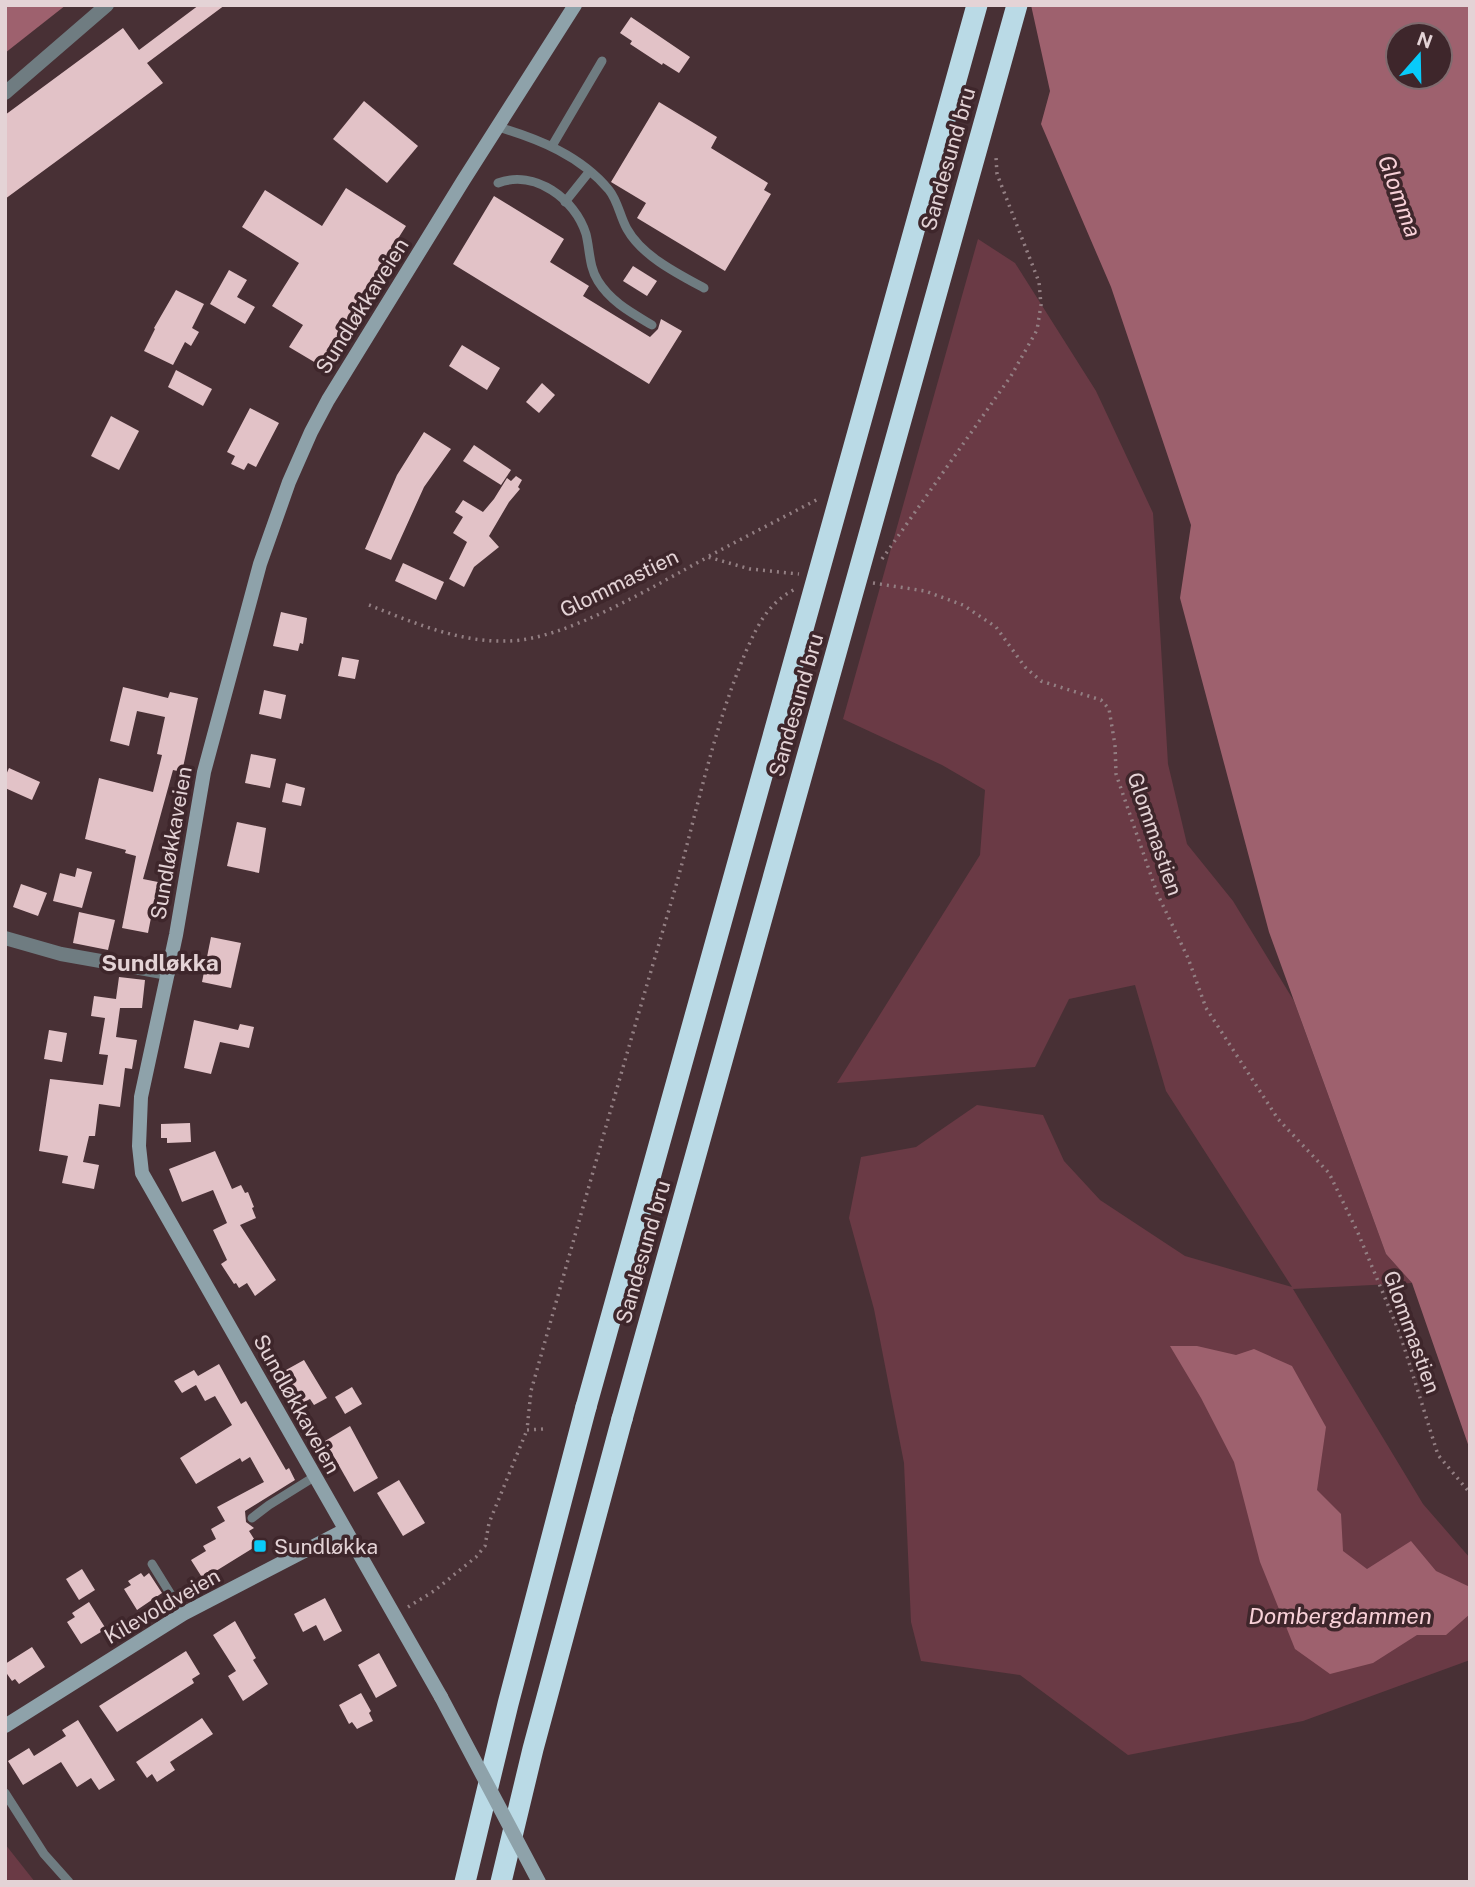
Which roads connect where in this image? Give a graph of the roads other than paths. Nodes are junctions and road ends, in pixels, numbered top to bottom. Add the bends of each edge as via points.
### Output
1 (107, 5) edge
2 (575, 5) edge
3 (976, 5) edge
4 (1017, 5) edge
5 (602, 61) dead end
6 (5, 93) edge
7 (498, 127) junction
8 (552, 146) junction
9 (589, 172) junction
10 (498, 183) dead end
11 (565, 202) junction
12 (704, 288) dead end
13 (652, 326) dead end
14 (5, 938) edge
15 (168, 973) junction
16 (314, 1477) junction
17 (252, 1518) dead end
18 (345, 1531) junction
19 (152, 1564) dead end
20 (183, 1614) junction
21 (6, 1725) edge
22 (5, 1793) edge
23 (69, 1882) edge
24 (465, 1882) edge
25 (500, 1882) edge
26 (539, 1882) edge

1 - 6 street
2 - 7 main road, Sundløkkaveien
3 - 24 highway, Sandesund bru, bridge via 586,1408
4 - 25 highway, Sandesund bru, bridge via 622,1419
5 - 8 lane
7 - 8 lane
7 - 15 main road, Sundløkkaveien via 328,400 289,482 253,587 208,760
8 - 9 lane
9 - 11 lane
9 - 12 lane via 609,191 634,240
10 - 11 lane via 525,178 549,187
11 - 13 lane via 577,213 586,233 597,280 620,306
14 - 15 street via 61,954
15 - 16 main road, Sundløkkaveien via 141,1097 142,1173
16 - 17 lane
16 - 18 main road, Sundløkkaveien
18 - 20 main road, Kilevoldveien
18 - 26 main road, Sundløkkaveien, bridge via 396,1614
19 - 20 lane
20 - 21 main road, Kilevoldveien
22 - 23 lane via 44,1854

